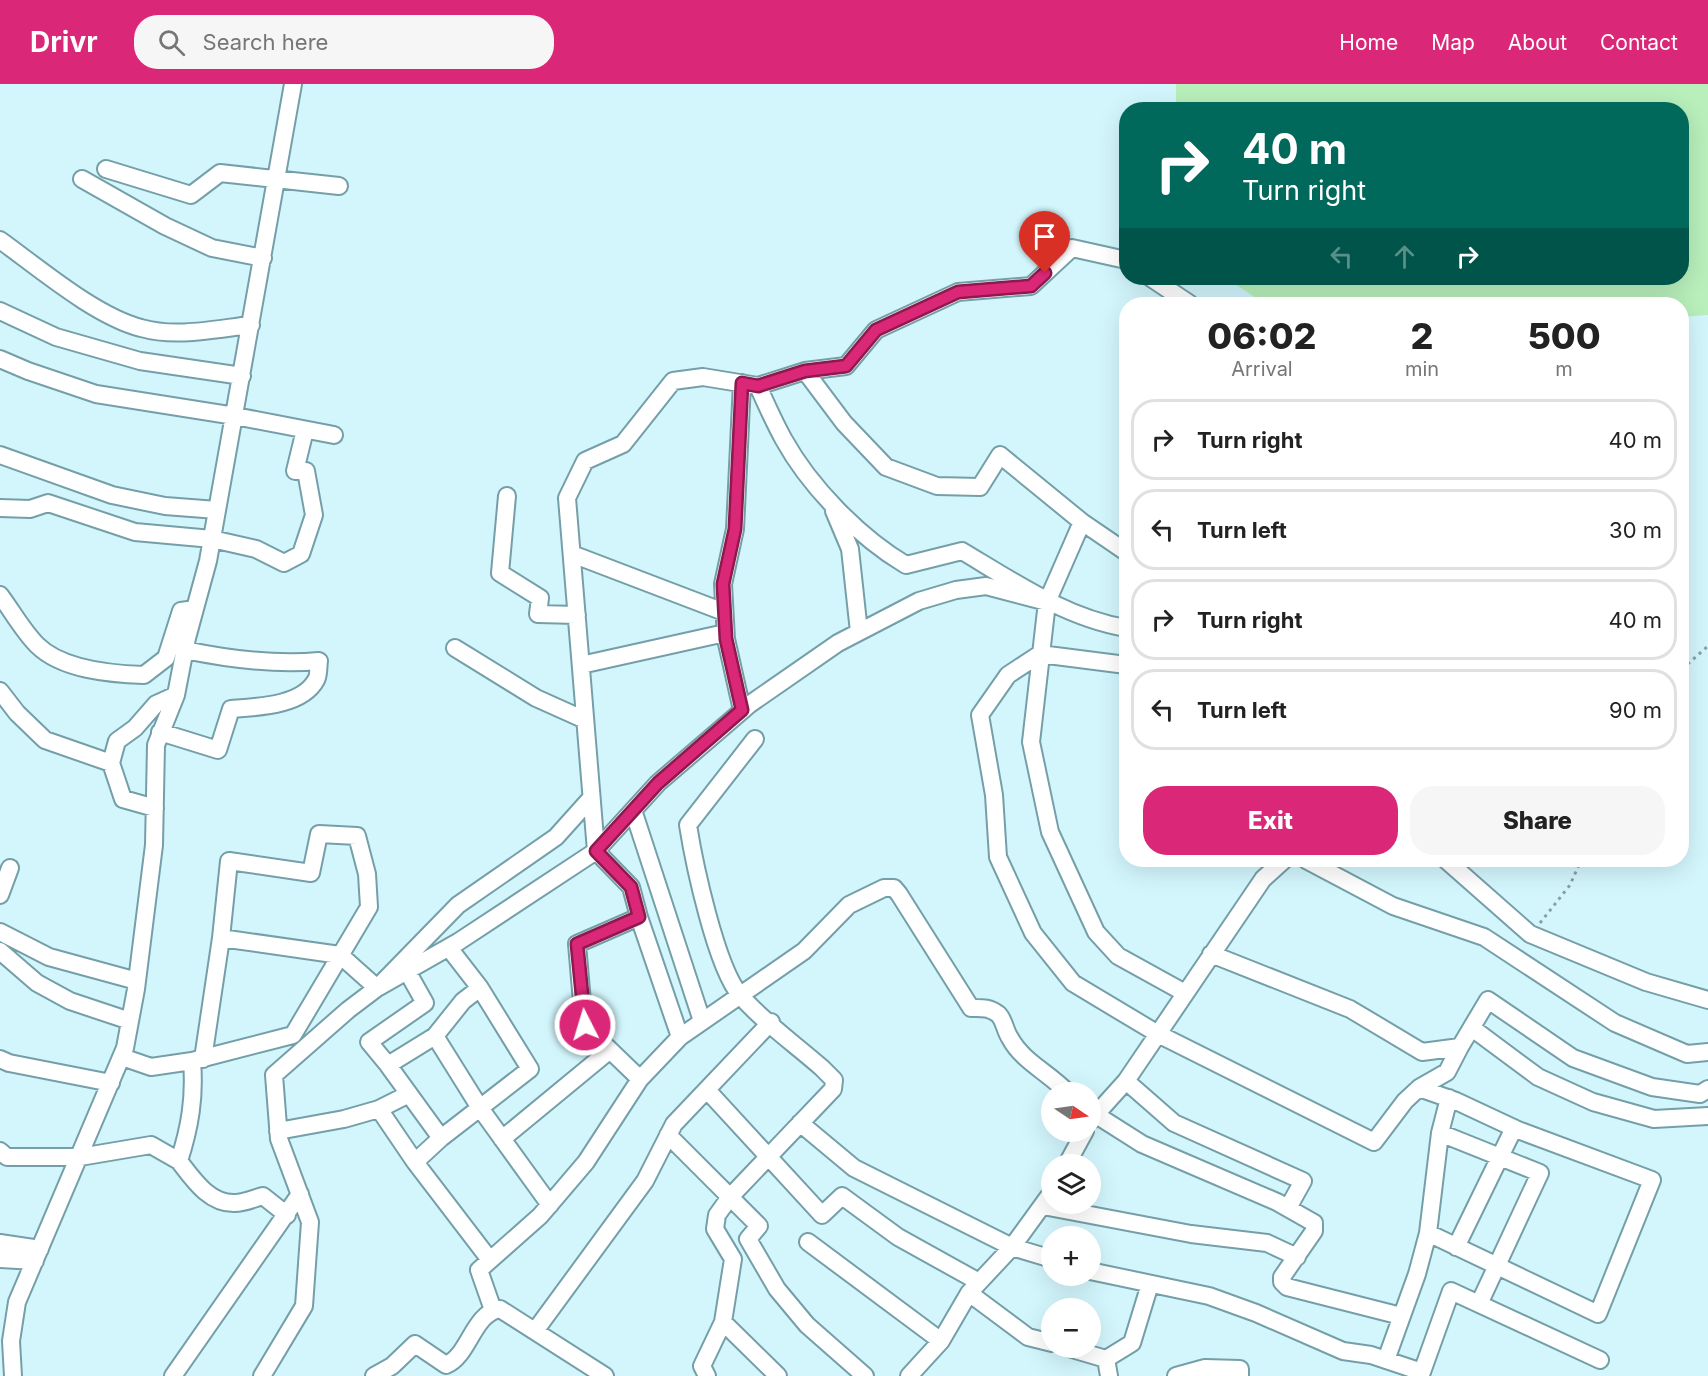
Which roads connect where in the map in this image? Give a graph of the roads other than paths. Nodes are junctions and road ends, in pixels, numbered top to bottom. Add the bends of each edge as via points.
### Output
1 (292, 84) edge
2 (106, 169) dead end
3 (82, 179) dead end
4 (277, 179) junction
5 (339, 186) dead end
6 (0, 240) edge
7 (262, 258) junction
8 (1119, 258) edge
9 (1162, 285) edge
10 (1180, 297) edge
11 (0, 311) edge
12 (251, 325) junction
13 (0, 359) edge
14 (805, 371) junction
15 (242, 376) junction
16 (750, 384) junction
17 (235, 416) junction
18 (305, 430) junction
19 (334, 435) dead end
20 (0, 455) edge
21 (507, 496) dead end
22 (831, 505) junction
23 (0, 508) edge
24 (217, 510) junction
25 (1083, 522) junction
26 (212, 539) junction
27 (1119, 547) edge
28 (572, 554) junction
29 (0, 595) edge
30 (1047, 602) junction
31 (195, 609) junction
32 (724, 612) junction
33 (577, 615) junction
34 (1119, 627) edge
35 (859, 632) junction
36 (725, 633) junction
37 (455, 648) dead end
38 (185, 650) junction
39 (1040, 654) junction
40 (1119, 664) edge
41 (581, 665) junction
42 (0, 691) edge
43 (176, 695) junction
44 (742, 710) junction
45 (585, 720) junction
46 (160, 732) junction
47 (755, 739) dead end
48 (111, 763) junction
49 (591, 798) junction
50 (155, 808) junction
51 (633, 810) junction
52 (596, 851) junction
53 (1276, 867) edge
54 (1319, 867) edge
55 (1454, 867) edge
56 (10, 868) dead end
57 (0, 895) edge
58 (639, 917) junction
59 (0, 932) edge
60 (221, 938) junction
61 (449, 948) junction
62 (0, 951) edge
63 (1211, 954) junction
64 (340, 955) junction
65 (407, 971) junction
66 (137, 981) junction
67 (377, 988) junction
68 (480, 988) junction
69 (1185, 993) junction
70 (739, 994) junction
71 (1708, 1000) edge
72 (130, 1021) junction
73 (702, 1021) junction
74 (771, 1022) junction
75 (1472, 1028) junction
76 (1158, 1034) junction
77 (435, 1036) junction
78 (680, 1037) junction
79 (1461, 1047) junction
80 (610, 1050) junction
81 (1708, 1052) edge
82 (122, 1057) junction
83 (0, 1059) edge
84 (197, 1060) junction
85 (388, 1065) junction
86 (640, 1079) junction
87 (1125, 1081) junction
88 (1058, 1082) edge
89 (111, 1083) junction
90 (1419, 1088) junction
91 (707, 1089) junction
92 (1708, 1089) edge
93 (409, 1094) junction
94 (1449, 1098) junction
95 (1101, 1106) edge
96 (480, 1108) junction
97 (379, 1109) junction
98 (1708, 1116) edge
99 (1101, 1121) edge
100 (800, 1124) junction
101 (1514, 1128) junction
102 (278, 1131) junction
103 (1440, 1133) junction
104 (668, 1135) junction
105 (441, 1138) junction
106 (502, 1138) junction
107 (0, 1151) edge
108 (1500, 1156) junction
109 (80, 1157) junction
110 (768, 1158) junction
111 (178, 1161) junction
112 (415, 1162) junction
113 (300, 1194) junction
114 (730, 1197) junction
115 (550, 1205) junction
116 (1041, 1207) edge
117 (1288, 1208) junction
118 (1101, 1212) edge
119 (287, 1215) junction
120 (1428, 1233) junction
121 (808, 1242) dead end
122 (0, 1243) edge
123 (1011, 1247) junction
124 (1456, 1247) junction
125 (37, 1255) junction
126 (1041, 1256) edge
127 (1297, 1257) junction
128 (0, 1259) edge
129 (490, 1260) junction
130 (1495, 1266) junction
131 (1101, 1273) edge
132 (1150, 1284) junction
133 (974, 1288) junction
134 (1479, 1304) junction
135 (493, 1310) junction
136 (1401, 1316) junction
137 (723, 1322) junction
138 (535, 1331) junction
139 (1041, 1340) edge
140 (941, 1341) junction
141 (6, 1352) edge
142 (1101, 1358) edge
143 (1106, 1359) junction
144 (1386, 1360) junction
145 (1600, 1360) dead end
146 (1425, 1375) edge
147 (13, 1376) edge
148 (173, 1376) edge
149 (262, 1376) edge
150 (374, 1376) edge
151 (605, 1376) edge
152 (707, 1376) edge
153 (778, 1376) edge
154 (865, 1376) edge
155 (909, 1376) edge
156 (1109, 1376) edge
157 (1176, 1376) edge
158 (1240, 1376) edge

1 - 4 street
2 - 4 street via 191,195 220,173
3 - 7 street via 212,248
4 - 5 street
4 - 7 street
6 - 12 street via 93,306 140,328 183,333
7 - 12 street
8 - 14 street via 1072,248 1031,286 958,292 876,330 846,366
9 - 10 street
11 - 15 street via 56,338 113,354
12 - 15 street
13 - 17 street via 96,394
14 - 16 street
14 - 25 street via 844,423 886,467 937,486 980,487 1000,455
15 - 17 street
16 - 22 street via 785,442
16 - 28 street via 703,377 673,381 623,444 585,462 567,498
16 - 32 street via 735,529 723,584
17 - 18 street
17 - 24 street
18 - 19 street
18 - 26 street via 295,471 306,471 314,515 301,554 284,563 256,549
20 - 24 street via 112,495 165,506
21 - 33 street via 500,573 540,598 538,614
22 - 30 street via 906,565 962,551
22 - 35 street via 850,549
23 - 26 street via 30,509 48,503 135,532
24 - 26 street
25 - 27 street
25 - 30 street
26 - 31 street
28 - 32 street
28 - 33 street
29 - 31 street via 37,646 72,665 114,674 144,675 166,658 181,611
30 - 34 street
30 - 35 street via 986,586 956,590 920,601
30 - 39 street
31 - 38 street
32 - 36 street
33 - 41 street
35 - 44 street via 837,642
36 - 41 street
36 - 44 street
37 - 45 street via 536,698
38 - 43 street
38 - 46 street via 291,664 319,661 316,680 297,697 270,706 231,709 218,750
39 - 40 street
39 - 69 street via 1031,742 1050,832 1096,932 1118,956
39 - 76 street via 1008,675 980,715 994,795 998,857 1033,933 1073,982
41 - 45 street
42 - 48 street via 17,714 45,740
43 - 46 street
43 - 48 street via 156,704 117,741
44 - 51 street
45 - 49 street
46 - 50 street via 156,745
47 - 70 street via 688,825 719,952
48 - 50 street via 123,799
49 - 52 street
49 - 67 street via 556,837 458,905
50 - 66 street
51 - 52 street
51 - 73 street
52 - 58 street via 631,887
52 - 61 street
53 - 63 street via 1263,879
54 - 81 street via 1393,906 1484,937 1615,1023 1687,1054
55 - 71 street via 1530,934 1646,982
56 - 57 street
58 - 78 street
58 - 80 street via 577,944 585,1025
59 - 66 street via 49,957
60 - 64 street
60 - 64 street via 229,861 310,873 319,834 357,836 367,874 369,907
60 - 84 street
61 - 65 street
61 - 68 street
62 - 72 street via 45,987 70,1001
63 - 69 street
63 - 79 street via 1350,1009 1422,1052
64 - 67 street
64 - 84 street via 293,1035
65 - 67 street
65 - 85 street via 425,1003 369,1042
66 - 72 street
67 - 102 street via 274,1075
68 - 77 street via 463,1000
68 - 96 street via 530,1069
69 - 76 street
70 - 73 street
70 - 74 street
70 - 88 street via 804,951 849,905 884,888 894,888 971,1008 987,1008 1000,1015 1010,1040 1029,1061
72 - 82 street
73 - 78 street
74 - 91 street
74 - 100 street via 834,1080 833,1089
75 - 79 street
75 - 92 street via 1488,1000 1573,1058 1652,1087 1700,1094
75 - 98 street via 1538,1077 1593,1102 1654,1119
76 - 87 street
76 - 90 street via 1374,1142
77 - 85 street
77 - 96 street
78 - 86 street
79 - 90 street via 1447,1072
80 - 86 street
80 - 106 street
82 - 84 street via 151,1067
82 - 89 street
83 - 89 street
84 - 111 street via 189,1130
85 - 93 street
86 - 115 street via 586,1162
87 - 95 street
87 - 117 street via 1174,1123 1303,1181
89 - 109 street
90 - 94 street
91 - 104 street
91 - 110 street
93 - 97 street
93 - 105 street
94 - 101 street
94 - 103 street
96 - 105 street
96 - 106 street
97 - 102 street
97 - 112 street
99 - 117 street via 1142,1144
100 - 110 street
100 - 123 street via 854,1168
101 - 108 street
101 - 130 street via 1652,1180 1598,1314
102 - 113 street
103 - 108 street
103 - 120 street
104 - 114 street
104 - 138 street via 645,1181
105 - 112 street
106 - 115 street
107 - 109 street via 7,1157
108 - 124 street
108 - 130 street via 1540,1173
109 - 111 street via 151,1145
109 - 125 street
110 - 114 street
110 - 133 street via 822,1215 842,1196
111 - 119 street via 214,1199 235,1203 263,1196
112 - 129 street
113 - 119 street
113 - 149 street via 310,1222 304,1306
114 - 137 street via 717,1215 716,1229 734,1259
114 - 154 street via 759,1226 748,1239 777,1289 807,1325
115 - 129 street
116 - 123 street
117 - 127 street via 1316,1226
118 - 127 street via 1191,1234 1267,1243
119 - 148 street
120 - 124 street
120 - 136 street
121 - 140 street
122 - 125 street
123 - 126 street
123 - 133 street
124 - 130 street
125 - 128 street
125 - 141 street via 16,1302
127 - 136 street via 1282,1276 1287,1287
129 - 135 street via 479,1270
130 - 134 street
131 - 132 street
132 - 143 street via 1132,1343
132 - 144 street via 1209,1296 1256,1312 1343,1351
133 - 139 street via 1028,1337
133 - 140 street
134 - 145 street
134 - 146 street via 1451,1291
135 - 138 street via 500,1309
135 - 150 street via 454,1361 446,1365 415,1344 392,1366
136 - 144 street
137 - 152 street via 702,1366
137 - 153 street
138 - 151 street
140 - 155 street
141 - 147 street
142 - 143 street
143 - 156 street
144 - 146 street
157 - 158 street via 1205,1368 1240,1369

